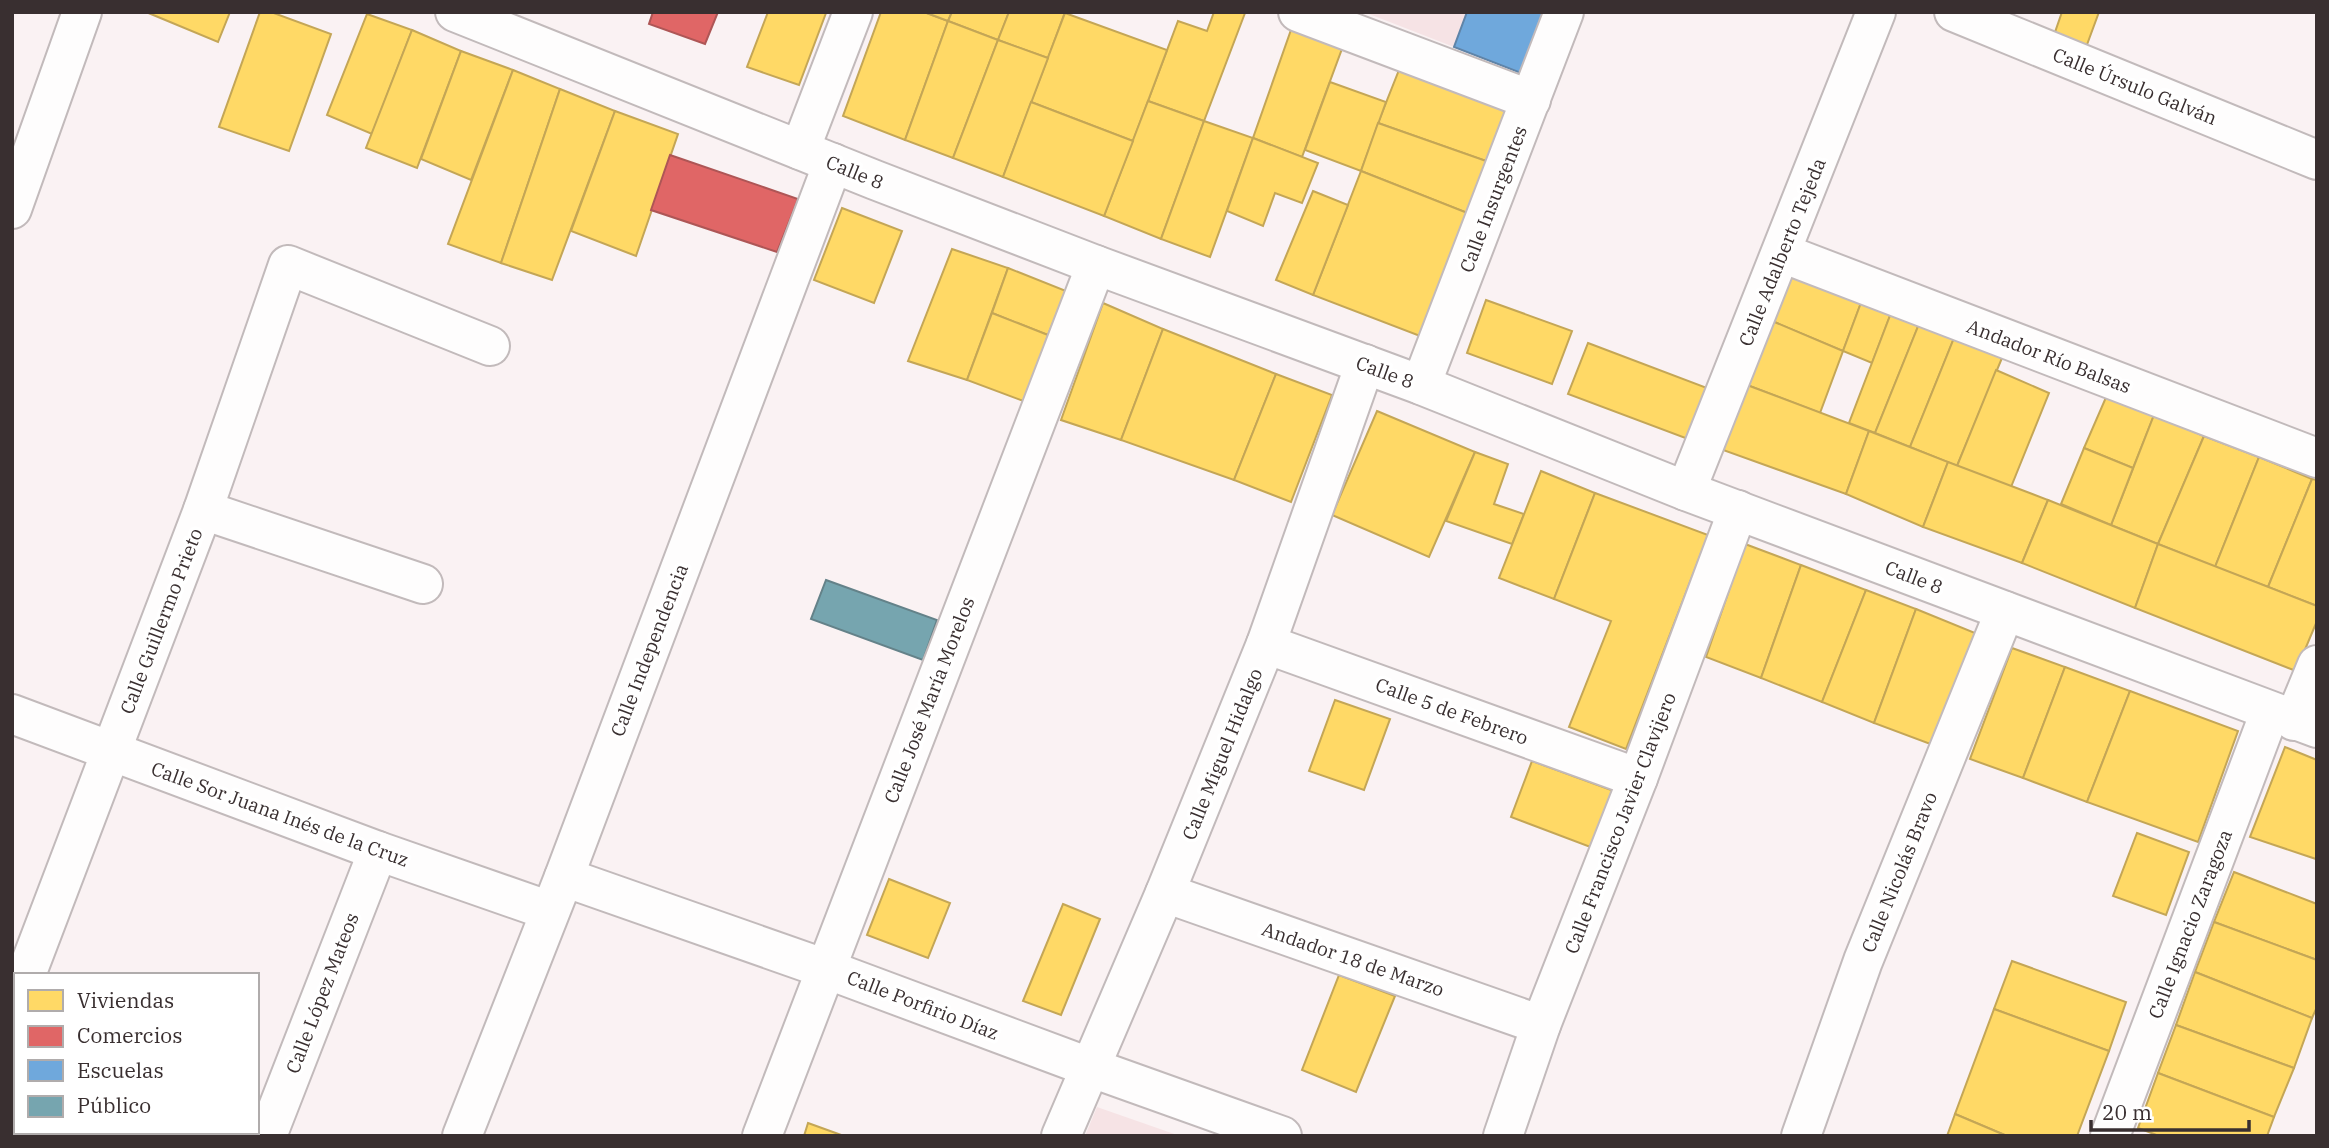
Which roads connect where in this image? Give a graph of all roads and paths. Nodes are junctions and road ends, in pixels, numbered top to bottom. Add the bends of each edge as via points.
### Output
1 (82, 12) edge
2 (455, 12) edge
3 (853, 12) edge
4 (1298, 12) edge
5 (1564, 12) edge
6 (1876, 12) edge
7 (1954, 12) edge
8 (1531, 100) junction
9 (816, 157) junction
10 (2317, 160) edge
11 (12, 209) edge
12 (1782, 253) junction
13 (1096, 265) junction
14 (490, 346) dead end
15 (1365, 365) junction
16 (1421, 385) junction
17 (2317, 458) edge
18 (1686, 491) junction
19 (203, 510) junction
20 (1738, 510) junction
21 (423, 584) dead end
22 (2005, 611) junction
23 (1266, 644) junction
24 (2317, 665) edge
25 (12, 714) edge
26 (2294, 720) edge
27 (112, 752) junction
28 (1638, 778) junction
29 (378, 851) junction
30 (564, 877) junction
31 (1165, 893) junction
32 (550, 911) junction
33 (826, 968) junction
34 (27, 973) edge
35 (1541, 1025) junction
36 (1089, 1067) junction
37 (267, 1136) edge
38 (462, 1136) edge
39 (762, 1136) edge
40 (1061, 1136) edge
41 (1282, 1136) edge
42 (1503, 1136) edge
43 (1801, 1136) edge
44 (2110, 1136) edge

1 - 11 street
2 - 9 street, Calle 8
3 - 9 street, Calle Independencia
4 - 8 street
5 - 8 street, Calle Insurgentes
6 - 12 street, Calle Adalberto Tejeda
7 - 10 street, Calle Úrsulo Galván
8 - 16 street, Calle Insurgentes
9 - 13 street, Calle 8
9 - 30 street, Calle Independencia
12 - 17 street, Andador Río Balsas
12 - 18 street, Calle Adalberto Tejeda
13 - 15 street, Calle 8
13 - 33 street, Calle José María Morelos
14 - 19 street, Calle Guillermo Prieto via 288,265
15 - 16 street, Calle 8
15 - 23 street, Calle Miguel Hidalgo
16 - 18 street, Calle 8
18 - 20 street, Calle 8
19 - 21 street
19 - 27 street, Calle Guillermo Prieto
20 - 22 street, Calle 8
20 - 28 street, Calle Francisco Javier Clavijero
22 - 26 street, Calle 8
22 - 43 street, Calle Nicolás Bravo via 1863,961
23 - 28 street, Calle 5 de Febrero
23 - 31 street, Calle Miguel Hidalgo
24 - 26 street, Calle Ignacio Zaragoza
25 - 27 street, Calle Sor Juana Inés de la Cruz
26 - 44 street, Calle Ignacio Zaragoza
27 - 29 street, Calle Sor Juana Inés de la Cruz
27 - 34 street, Calle Guillermo Prieto
28 - 35 street, Calle Francisco Javier Clavijero
29 - 32 street, Calle Sor Juana Inés de la Cruz
29 - 37 street, Calle López Mateos
30 - 32 street, Calle Independencia
30 - 33 street, Calle Porfirio Díaz
31 - 35 street, Andador 18 de Marzo
31 - 36 street, Calle Miguel Hidalgo
32 - 38 street, Calle Independencia
33 - 36 street, Calle Porfirio Díaz
33 - 39 street, Calle José María Morelos
35 - 42 street, Calle Francisco Javier Clavijero
36 - 40 street, Calle Miguel Hidalgo
36 - 41 street, Calle Porfirio Díaz

